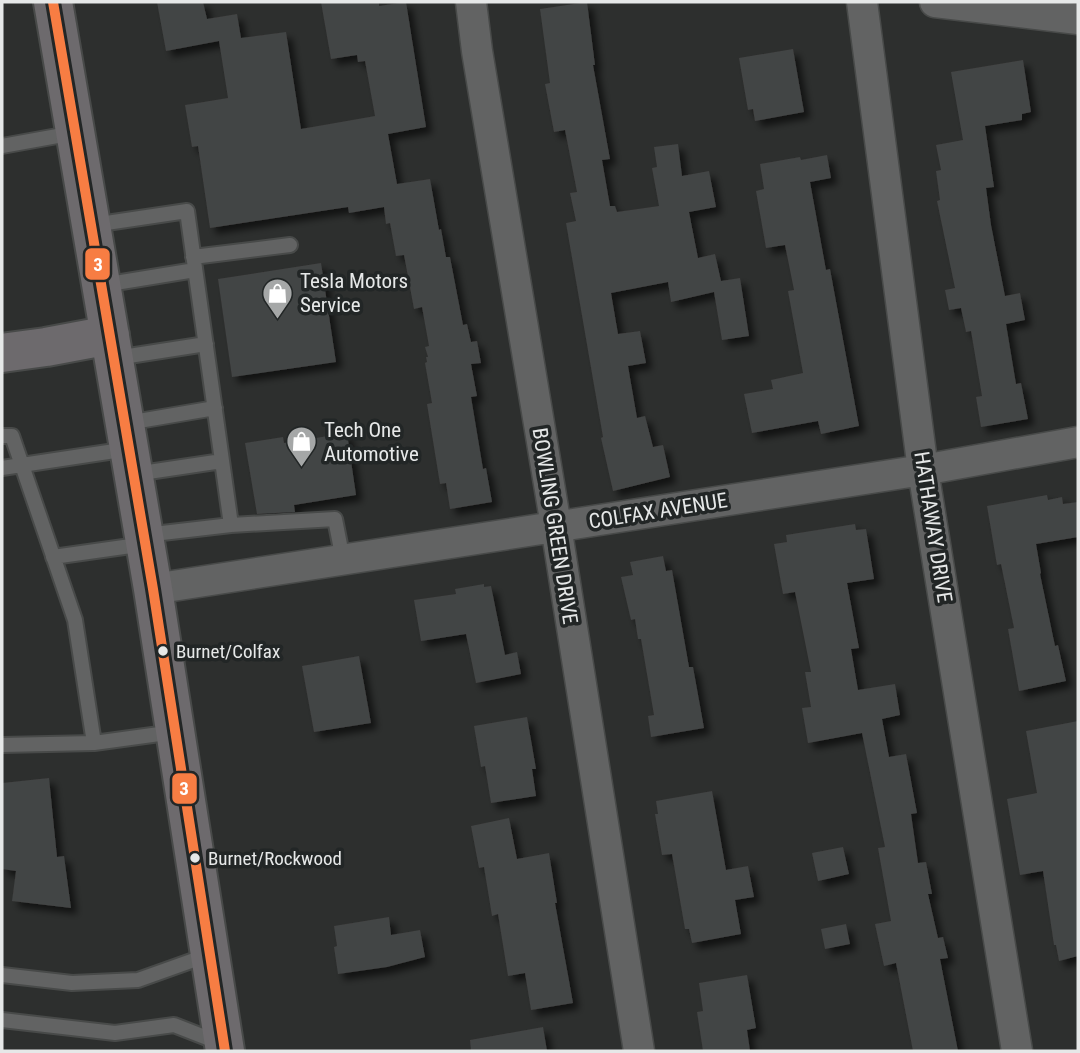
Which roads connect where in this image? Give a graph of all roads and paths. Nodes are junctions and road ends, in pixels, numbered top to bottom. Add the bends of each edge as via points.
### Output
1 (52, 2) edge
2 (471, 2) edge
3 (862, 2) edge
4 (935, 2) edge
5 (1078, 19) edge
6 (75, 133) junction
7 (2, 146) edge
8 (91, 225) junction
9 (290, 245) dead end
10 (194, 264) junction
11 (102, 285) junction
12 (206, 344) junction
13 (112, 346) junction
14 (2, 353) edge
15 (215, 408) junction
16 (2, 436) edge
17 (1078, 442) edge
18 (130, 449) junction
19 (222, 461) junction
20 (21, 466) junction
21 (2, 468) edge
22 (923, 470) junction
23 (231, 525) junction
24 (555, 526) junction
25 (145, 539) junction
26 (53, 557) junction
27 (343, 560) junction
28 (153, 589) junction
29 (175, 732) junction
30 (94, 743) junction
31 (2, 745) edge
32 (210, 954) junction
33 (2, 975) edge
34 (2, 1020) edge
35 (224, 1048) edge
36 (639, 1051) edge
37 (1017, 1051) edge

1 - 6 main road
2 - 24 street, BOWLING GREEN DRIVE
3 - 22 street, HATHAWAY DRIVE
4 - 5 street
6 - 7 lane
6 - 8 main road
8 - 10 lane via 187,211
8 - 11 main road
9 - 10 lane
10 - 11 lane
10 - 12 lane
11 - 13 main road
12 - 13 lane
12 - 15 lane
13 - 14 main road
13 - 18 main road
15 - 18 lane
15 - 19 lane
16 - 20 lane via 12,436
17 - 22 street, COLFAX AVENUE
18 - 19 lane
18 - 20 lane
18 - 25 main road
19 - 23 lane
20 - 21 lane
20 - 26 lane
22 - 24 street, COLFAX AVENUE
22 - 37 street, HATHAWAY DRIVE
23 - 25 lane
23 - 27 lane via 335,519
24 - 27 street, COLFAX AVENUE
24 - 36 street, BOWLING GREEN DRIVE
25 - 26 lane
25 - 28 main road
26 - 30 lane via 75,620
27 - 28 street, COLFAX AVENUE
28 - 29 main road
29 - 30 lane
29 - 32 main road
30 - 31 lane
32 - 33 lane via 138,980 72,983
32 - 35 main road
34 - 35 lane via 116,1033 174,1025

